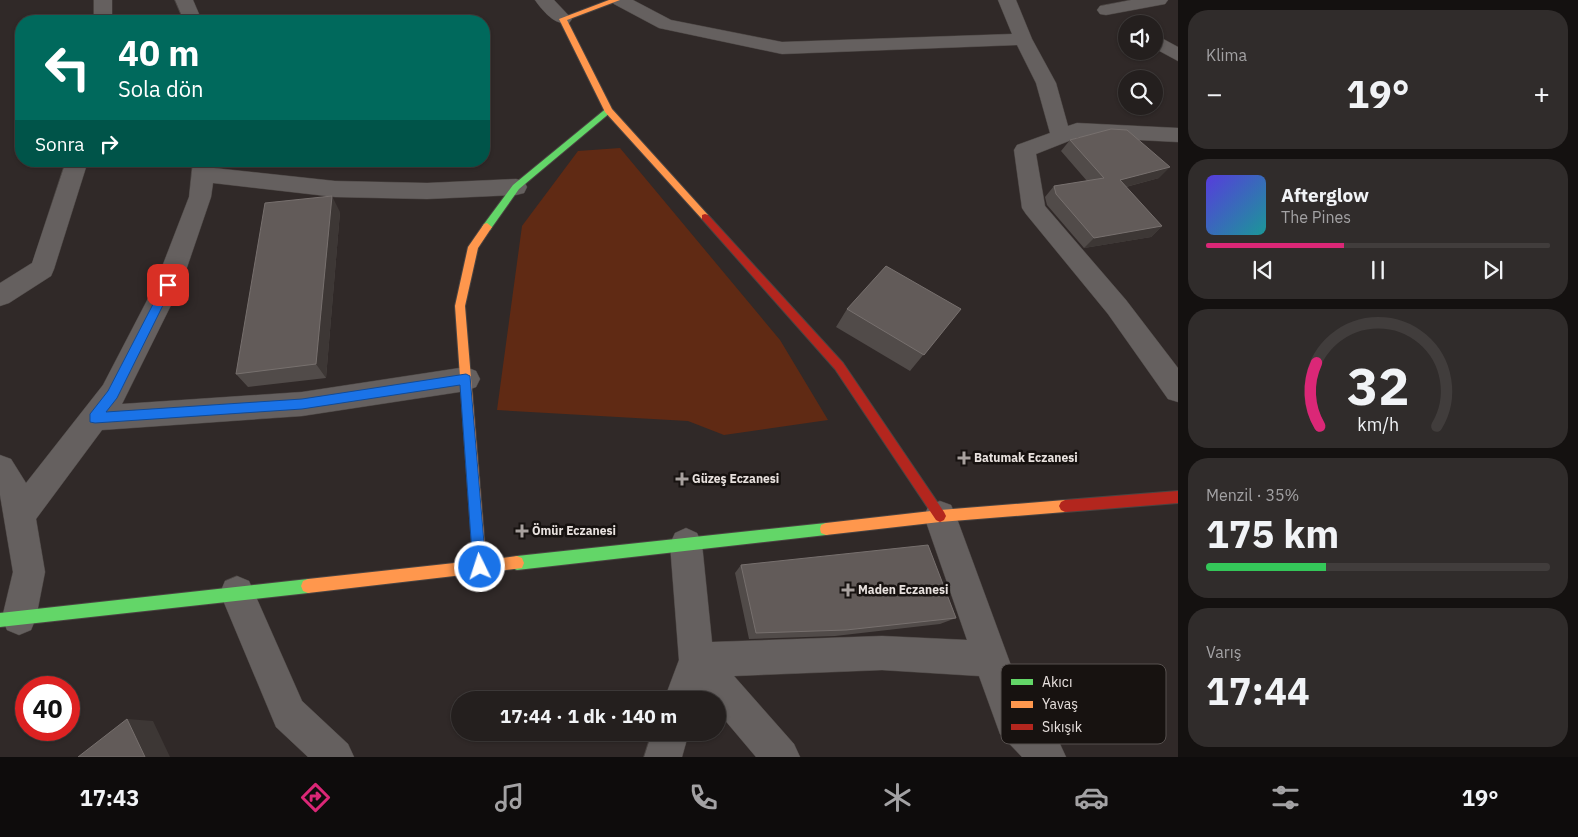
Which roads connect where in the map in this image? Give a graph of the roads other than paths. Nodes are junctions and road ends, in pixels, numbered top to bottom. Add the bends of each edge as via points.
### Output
1 (84, 0) edge
2 (103, 0) edge
3 (184, 0) edge
4 (544, 0) edge
5 (618, 0) edge
6 (1007, 0) edge
7 (1091, 0) edge
8 (1159, 0) edge
9 (1106, 10) junction
10 (103, 15) edge
11 (190, 15) edge
12 (1118, 18) edge
13 (563, 19) junction
14 (1023, 39) junction
15 (1163, 46) edge
16 (1178, 55) edge
17 (608, 110) junction
18 (1178, 135) edge
19 (1061, 136) junction
20 (75, 167) edge
21 (203, 168) edge
22 (516, 186) junction
23 (0, 296) edge
24 (466, 379) junction
25 (1178, 390) edge
26 (95, 418) junction
27 (0, 469) edge
28 (1178, 497) edge
29 (20, 515) junction
30 (940, 516) junction
31 (686, 544) junction
32 (480, 567) junction
33 (237, 593) junction
34 (9, 619) edge
35 (991, 659) junction
36 (696, 660) junction
37 (1001, 687) edge
38 (685, 691) edge
39 (668, 741) edge
40 (1035, 744) edge
41 (335, 757) edge
42 (663, 757) edge
43 (781, 757) edge
44 (1047, 757) edge

1 - 2 street
2 - 10 street
3 - 11 street
4 - 13 street
5 - 13 street
5 - 14 street via 665,24 782,48
6 - 14 street
7 - 9 street
8 - 9 street
9 - 12 street
13 - 17 street
14 - 19 street via 1046,83
15 - 16 street
17 - 22 street
17 - 30 street via 839,366
18 - 19 street via 1076,130
19 - 25 street via 1025,150 1034,208 1117,307
20 - 23 street via 42,269
21 - 22 street via 335,189 427,192
21 - 26 street via 200,197 168,285 112,394
22 - 24 street via 473,247 460,306
24 - 26 street via 302,404
24 - 32 street
26 - 29 street
27 - 29 street via 17,495
28 - 30 street
29 - 34 street via 29,572
30 - 31 street
30 - 35 street
31 - 32 street
31 - 36 street
32 - 33 street
33 - 34 street
33 - 41 street via 289,714
35 - 36 street via 882,653
35 - 37 street
36 - 38 street
36 - 43 street
39 - 42 street
40 - 44 street

